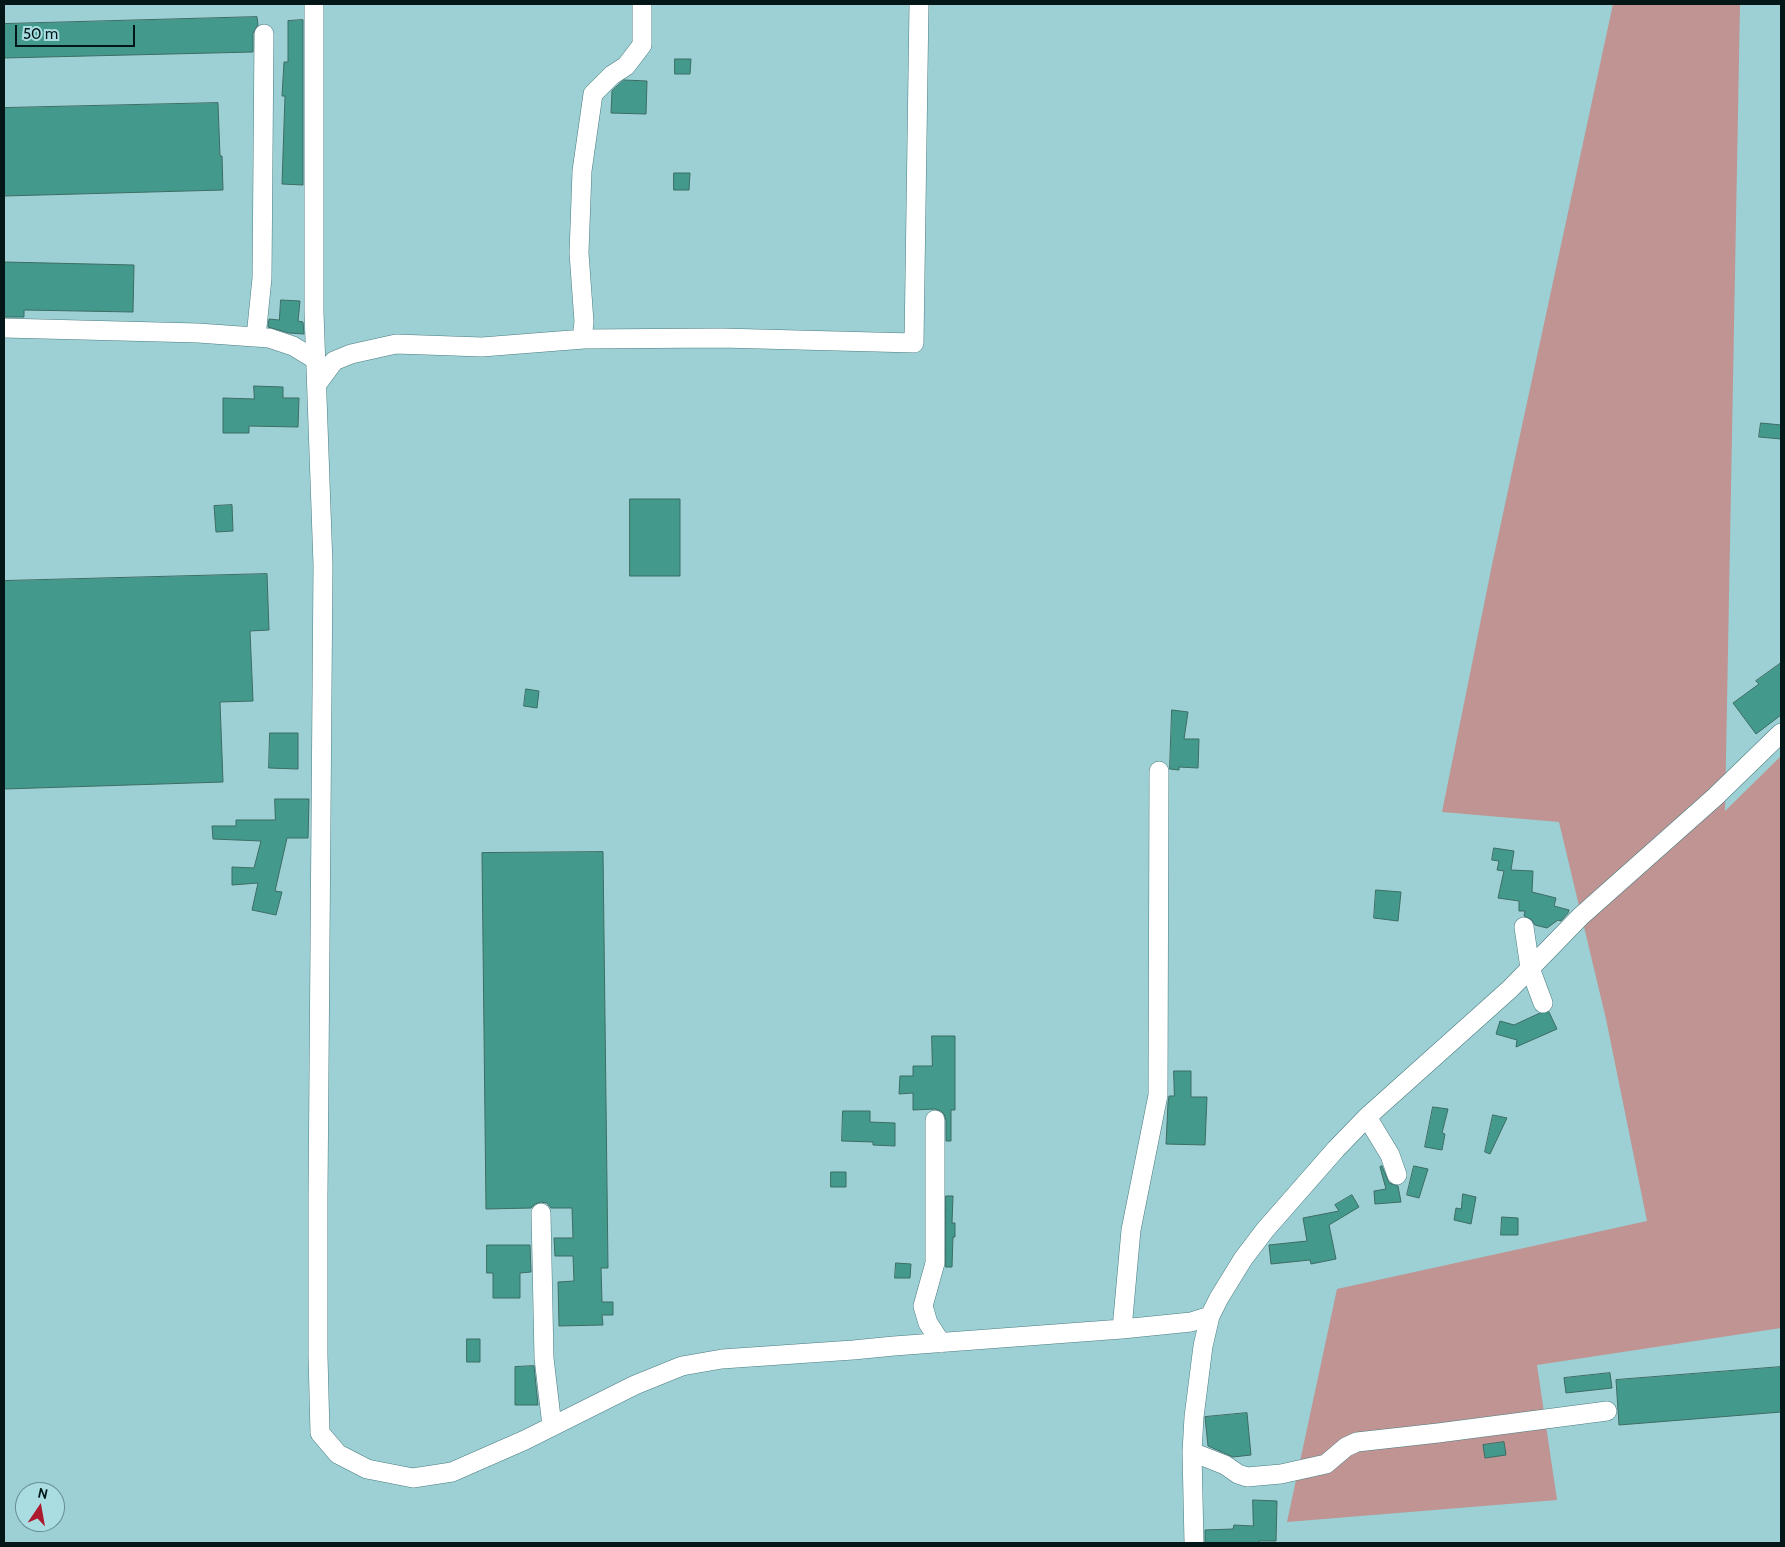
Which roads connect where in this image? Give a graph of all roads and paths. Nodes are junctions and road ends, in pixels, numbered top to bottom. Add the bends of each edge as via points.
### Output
1 (314, 4) edge
2 (642, 4) edge
3 (919, 4) edge
4 (264, 34) dead end
5 (4, 328) edge
6 (256, 337) junction
7 (584, 339) junction
8 (316, 360) junction
9 (316, 384) junction
10 (1781, 733) edge
11 (1159, 771) dead end
12 (1524, 927) dead end
13 (1530, 968) junction
14 (1543, 1003) dead end
15 (1367, 1117) junction
16 (935, 1120) dead end
17 (1397, 1175) dead end
18 (541, 1213) dead end
19 (1210, 1316) junction
20 (1122, 1329) junction
21 (941, 1343) junction
22 (1607, 1411) dead end
23 (552, 1426) junction
24 (1192, 1452) junction
25 (1194, 1543) edge

1 - 8 street
2 - 7 street via 642,46 626,66 593,94 582,171 579,253
3 - 7 street via 914,344 721,338
4 - 6 street via 262,278
5 - 6 street
6 - 8 street via 293,346
7 - 9 street via 482,347 396,344 334,361
8 - 9 street
9 - 23 street via 323,565 318,1177 320,1433 338,1454 367,1469 413,1478 452,1472
10 - 13 street via 1715,797 1581,916
11 - 20 street via 1158,1095 1131,1230
12 - 13 street
13 - 14 street
13 - 15 street
15 - 17 street via 1390,1155
15 - 19 street via 1264,1230 1227,1284
16 - 21 street via 935,1263 923,1306 928,1323
18 - 23 street via 544,1358
19 - 20 street via 1190,1322
19 - 24 street via 1198,1383
20 - 21 street
21 - 23 street via 722,1359 682,1366 635,1384
22 - 24 street via 1357,1442 1326,1464 1282,1474 1238,1474 1225,1464
24 - 25 street

